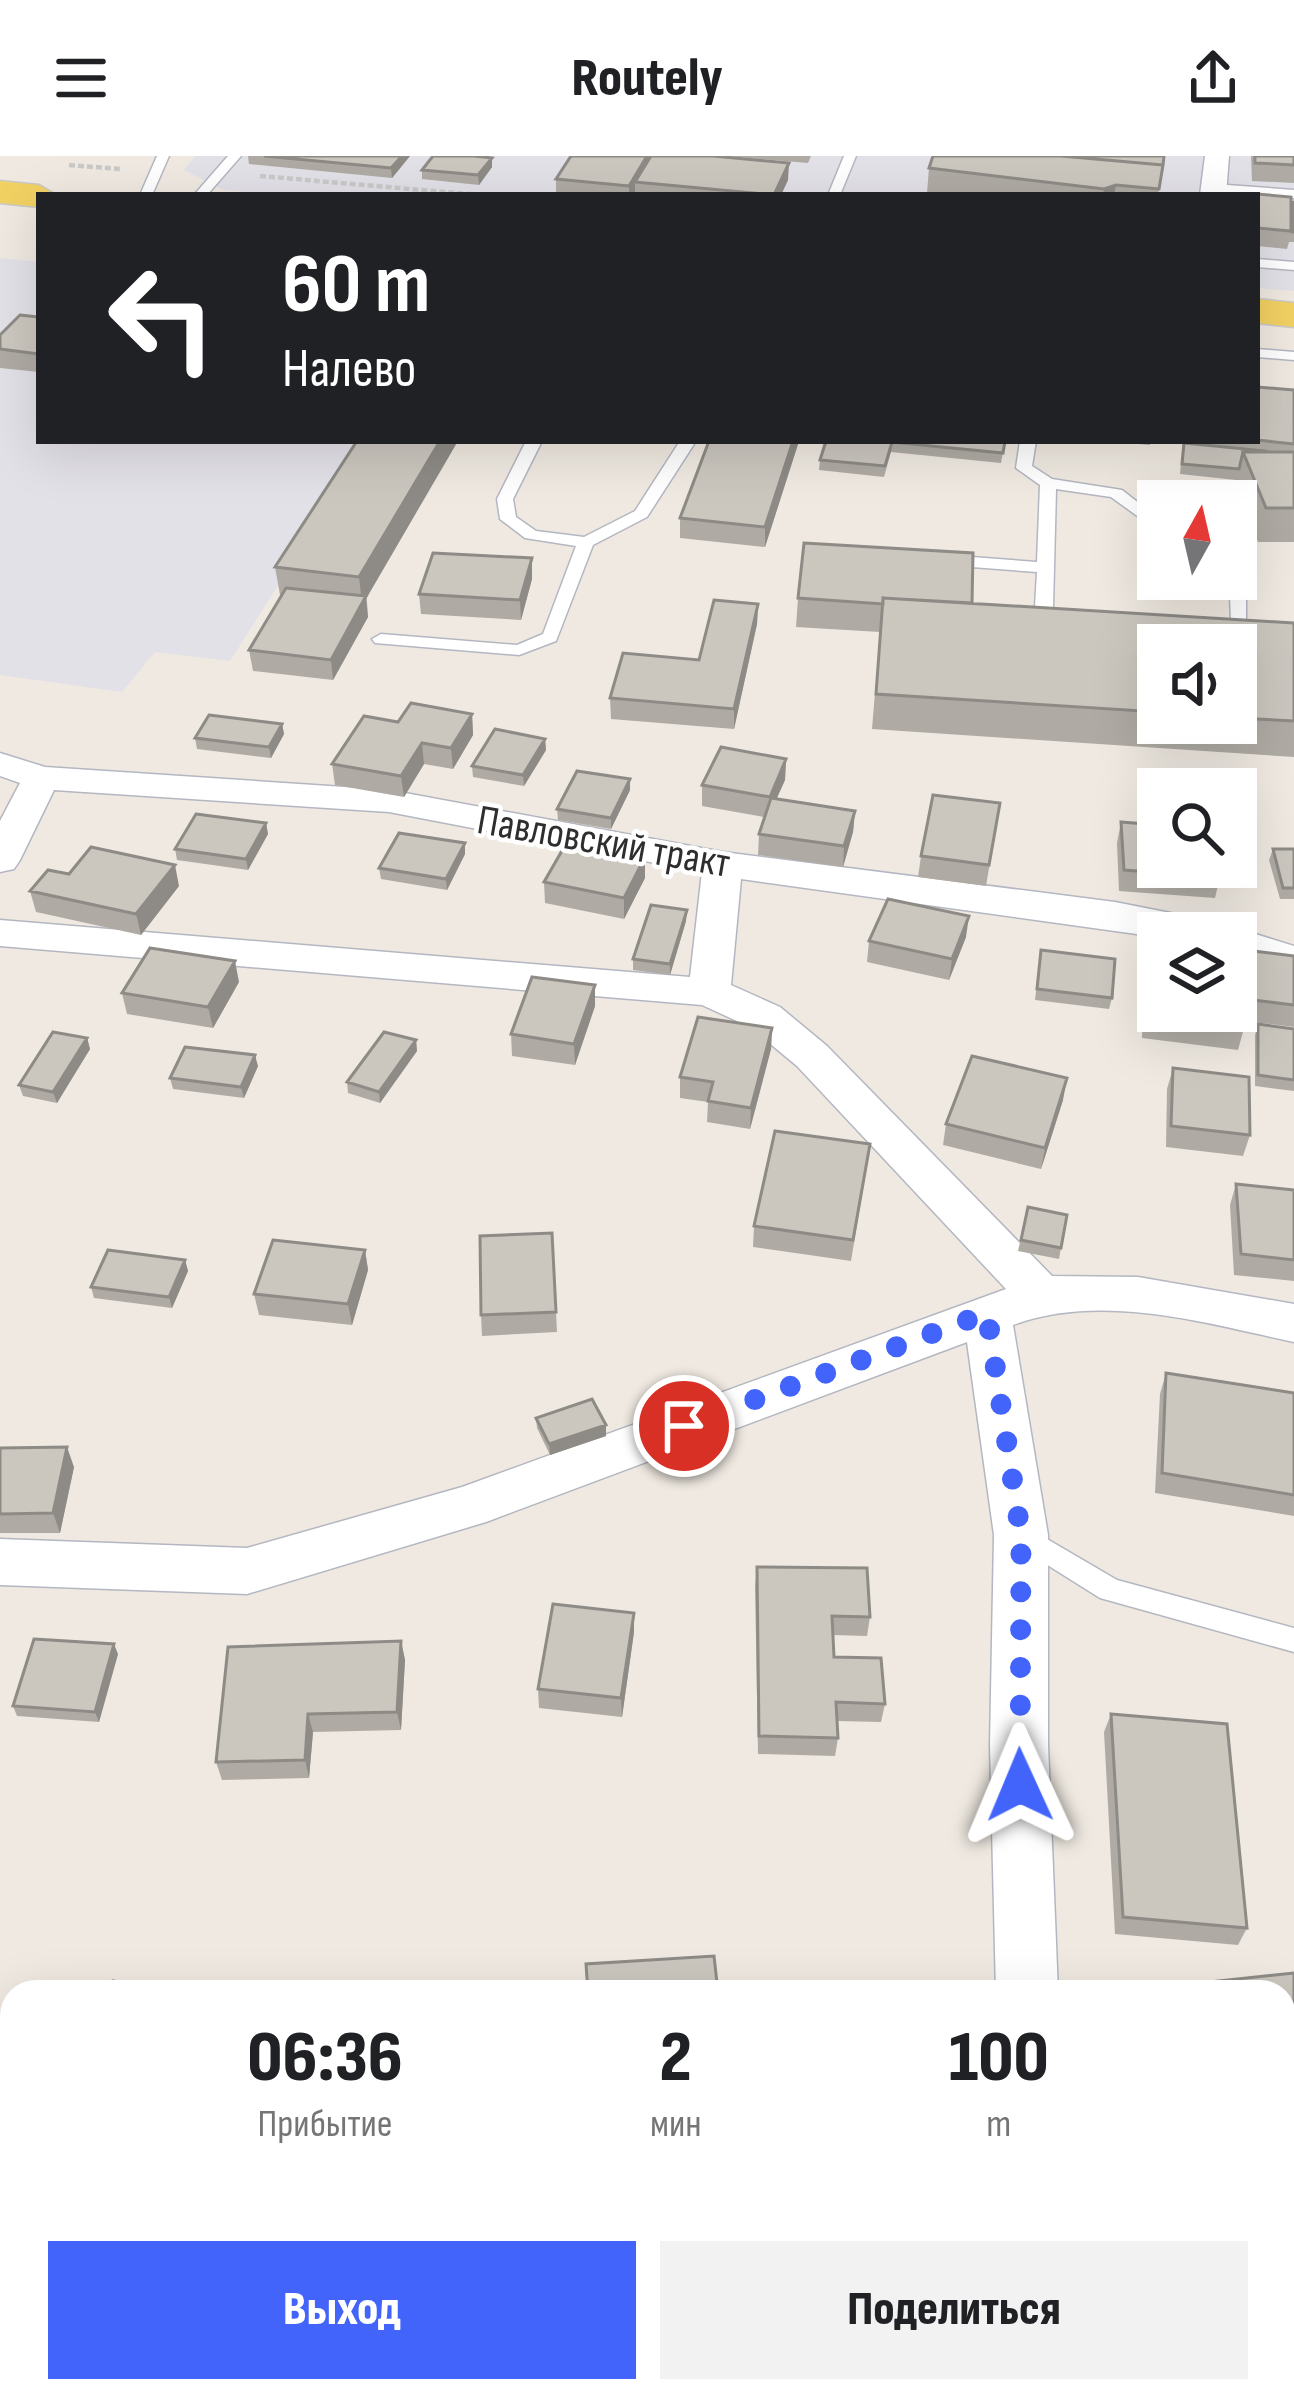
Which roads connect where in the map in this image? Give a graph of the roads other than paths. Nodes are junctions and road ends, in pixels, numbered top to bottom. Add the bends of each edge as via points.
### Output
1 (163, 156) edge
2 (235, 156) edge
3 (850, 156) edge
4 (1217, 156) edge
5 (0, 192) edge
6 (147, 192) edge
7 (203, 192) edge
8 (835, 192) edge
9 (1213, 192) edge
10 (1260, 193) edge
11 (1294, 194) edge
12 (36, 196) edge
13 (1260, 263) edge
14 (1294, 266) edge
15 (1260, 311) edge
16 (1294, 315) edge
17 (1260, 352) edge
18 (1294, 356) edge
19 (532, 444) edge
20 (686, 444) edge
21 (1028, 444) edge
22 (1048, 483) junction
23 (1137, 510) edge
24 (586, 542) junction
25 (931, 559) edge
26 (1044, 568) junction
27 (1238, 600) edge
28 (1044, 607) edge
29 (1240, 622) edge
30 (381, 640) dead end
31 (0, 764) edge
32 (41, 778) junction
33 (0, 860) edge
34 (723, 864) junction
35 (1137, 919) edge
36 (0, 933) edge
37 (1257, 948) edge
38 (1294, 960) edge
39 (709, 992) junction
40 (1041, 1295) junction
41 (987, 1313) junction
42 (1294, 1324) edge
43 (1021, 1535) junction
44 (0, 1562) edge
45 (1294, 1640) edge
46 (1027, 1980) edge

1 - 6 lane
2 - 7 lane
3 - 8 lane
4 - 9 street
5 - 12 main road
10 - 11 lane
13 - 14 lane
15 - 16 main road
17 - 18 lane
19 - 24 lane via 505,499 508,518 531,535
20 - 24 lane via 641,514
21 - 22 lane via 1024,468
22 - 23 lane via 1116,493
22 - 26 lane
24 - 30 lane via 550,637 519,650
25 - 26 lane
26 - 28 lane
27 - 29 lane
31 - 32 street, Павловский тракт
32 - 33 street
32 - 34 street, Павловский тракт via 389,802
34 - 35 street, Павловский тракт
34 - 39 street
36 - 39 street
37 - 38 street
39 - 40 street via 765,1017 812,1056
40 - 41 street
40 - 42 street via 1158,1294
41 - 43 street
41 - 44 street via 467,1507 247,1570
43 - 45 lane via 1110,1590
43 - 46 street

